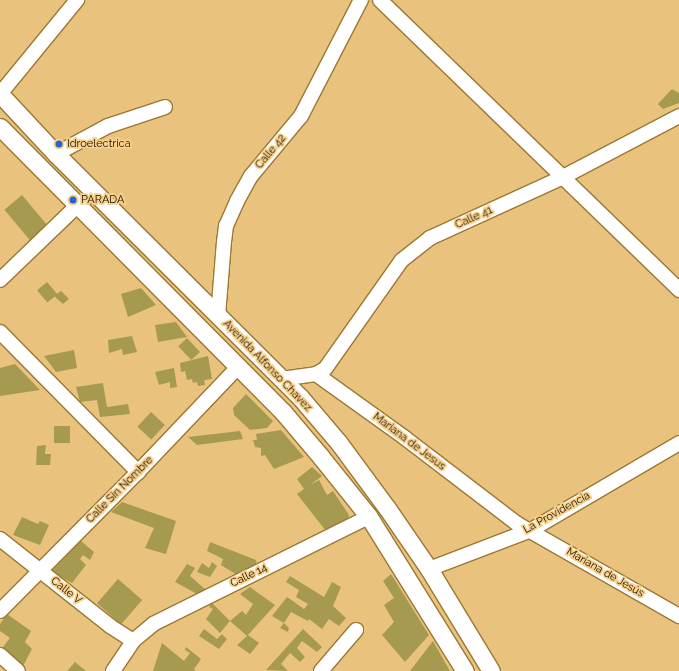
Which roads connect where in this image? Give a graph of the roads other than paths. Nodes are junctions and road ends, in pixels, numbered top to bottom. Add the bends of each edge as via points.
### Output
1 (77, 0) edge
2 (361, 0) edge
3 (380, 0) edge
4 (0, 94) edge
5 (165, 107) dead end
6 (679, 116) edge
7 (0, 127) edge
8 (56, 154) junction
9 (563, 177) junction
10 (78, 205) junction
11 (0, 280) edge
12 (679, 290) edge
13 (218, 316) junction
14 (0, 332) edge
15 (238, 367) junction
16 (316, 374) junction
17 (281, 379) junction
18 (679, 444) edge
19 (138, 472) junction
20 (368, 517) junction
21 (531, 530) junction
22 (0, 539) edge
23 (428, 569) junction
24 (39, 571) junction
25 (0, 611) edge
26 (679, 616) edge
27 (356, 630) dead end
28 (133, 641) junction
29 (0, 656) edge
30 (18, 671) edge
31 (113, 671) edge
32 (321, 671) edge
33 (465, 671) edge
34 (492, 671) edge

1 - 4 street
2 - 13 street, Calle 42 via 301,116 251,176 237,201 226,226
3 - 9 street
4 - 8 main road, Avenida Alfonso Chavez
5 - 8 street via 108,126
6 - 9 street, Calle 41
7 - 10 main road, Avenida Alfonso Chavez
8 - 13 main road, Avenida Alfonso Chavez
9 - 12 street
9 - 16 street, Calle 41 via 430,238 413,249 402,260 325,369
10 - 11 street
10 - 15 main road, Avenida Alfonso Chavez
13 - 17 main road, Avenida Alfonso Chavez
14 - 19 street
15 - 19 street, Calle Sin Nombre
15 - 20 main road, Avenida Alfonso Chavez via 283,412
16 - 17 street
16 - 21 street, Mariana de Jesus via 516,523
17 - 23 main road, Avenida Alfonso Chavez via 339,443
18 - 21 street, La Providencia
19 - 24 street, Calle Sin Nombre
20 - 28 street, Calle 14 via 153,624
20 - 33 main road, Avenida Alfonso Chavez
21 - 23 street, La Providencia
21 - 26 street, Mariana de Jesús
22 - 24 street, Calle V
23 - 34 main road, Avenida Alfonso Chavez
24 - 25 street, Calle Sin Nombre
24 - 28 street, Calle V
27 - 32 street
28 - 31 street, Calle 14
29 - 30 street

